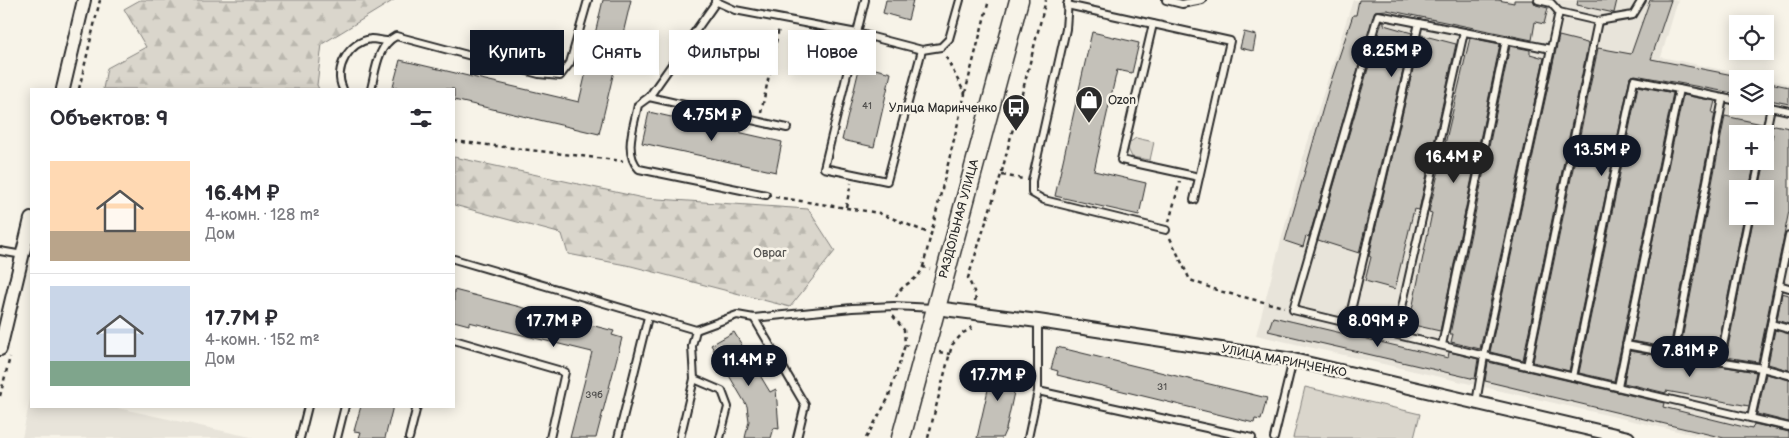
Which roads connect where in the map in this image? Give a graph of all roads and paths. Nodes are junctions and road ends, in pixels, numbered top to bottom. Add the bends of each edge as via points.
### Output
1 (84, 0) edge
2 (100, 0) edge
3 (588, 0) edge
4 (865, 0) edge
5 (960, 0) edge
6 (989, 0) edge
7 (1019, 0) edge
8 (1046, 0) edge
9 (1166, 0) edge
10 (1202, 0) edge
11 (1538, 0) edge
12 (1642, 0) edge
13 (715, 1) edge
14 (1068, 3) edge
15 (1559, 12) junction
16 (781, 19) junction
17 (1598, 21) junction
18 (1419, 23) junction
19 (1153, 24) junction
20 (841, 30) edge
21 (858, 30) edge
22 (1464, 32) junction
23 (876, 38) edge
24 (1506, 40) junction
25 (387, 41) junction
26 (941, 47) junction
27 (1551, 49) junction
28 (922, 50) junction
29 (847, 75) edge
30 (63, 88) edge
31 (78, 88) edge
32 (343, 88) edge
33 (371, 88) edge
34 (1679, 89) junction
35 (965, 94) junction
36 (649, 97) junction
37 (1723, 98) junction
38 (1729, 99) edge
39 (1774, 108) edge
40 (1789, 111) edge
41 (759, 122) junction
42 (787, 128) dead end
43 (455, 141) edge
44 (632, 162) junction
45 (853, 174) junction
46 (1001, 175) junction
47 (1199, 177) junction
48 (1032, 181) junction
49 (1178, 186) dead end
50 (766, 195) joint
51 (1194, 200) dead end
52 (846, 207) junction
53 (30, 223) edge
54 (1747, 225) edge
55 (1166, 230) junction
56 (931, 234) junction
57 (1789, 236) edge
58 (0, 251) edge
59 (1787, 252) edge
60 (22, 256) junction
61 (455, 259) edge
62 (923, 267) dead end
63 (968, 278) dead end
64 (1779, 285) junction
65 (1789, 288) edge
66 (898, 292) dead end
67 (894, 306) junction
68 (936, 308) junction
69 (1293, 310) junction
70 (648, 317) junction
71 (754, 318) junction
72 (1038, 321) junction
73 (1348, 323) junction
74 (1771, 324) junction
75 (1789, 329) edge
76 (696, 330) junction
77 (1396, 334) junction
78 (455, 340) edge
79 (904, 345) junction
80 (1442, 345) junction
81 (1626, 345) junction
82 (0, 349) edge
83 (925, 349) junction
84 (1674, 354) junction
85 (1484, 356) junction
86 (1293, 360) junction
87 (1720, 361) junction
88 (1527, 366) junction
89 (1762, 368) junction
90 (1789, 375) edge
91 (1573, 377) junction
92 (694, 379) junction
93 (1618, 387) junction
94 (1038, 391) junction
95 (1476, 403) junction
96 (308, 408) edge
97 (344, 408) edge
98 (416, 408) edge
99 (1750, 418) junction
100 (1789, 427) edge
101 (300, 438) edge
102 (337, 438) edge
103 (409, 438) edge
104 (550, 438) edge
105 (618, 438) edge
106 (680, 438) edge
107 (720, 438) edge
108 (797, 438) edge
109 (866, 438) edge
110 (901, 438) edge
111 (928, 438) edge
112 (1028, 438) edge
113 (1252, 438) edge
114 (1274, 438) edge
115 (1628, 438) edge

1 - 30 street
2 - 31 path
3 - 25 lane via 570,63 560,76 539,74 396,36
4 - 21 lane
5 - 26 lane via 949,39
6 - 35 path
7 - 68 main road, РАЗДОЛЬНАЯ УЛИЦА
8 - 46 path
9 - 10 lane via 1182,4
11 - 15 lane via 1550,3
12 - 17 lane via 1633,15
13 - 16 lane via 735,10
13 - 36 lane
14 - 19 lane
14 - 48 lane via 1066,29
15 - 17 lane
15 - 27 lane
16 - 20 lane
16 - 41 path
17 - 88 lane
18 - 22 lane
18 - 69 lane via 1378,16
18 - 73 lane
19 - 47 lane via 1230,42
19 - 47 lane via 1121,160
22 - 24 lane
22 - 77 lane
23 - 28 lane
24 - 27 lane
24 - 80 lane
25 - 32 lane via 372,39 347,52 340,70
25 - 33 lane
26 - 28 lane
26 - 35 path
27 - 85 lane
28 - 45 lane via 887,181
29 - 45 lane via 824,168
34 - 37 lane
34 - 81 lane
34 - 91 lane via 1634,80
35 - 56 path
36 - 41 lane
36 - 44 lane via 638,105 630,150
37 - 38 lane
37 - 84 lane
39 - 40 lane
41 - 42 lane
43 - 44 path
44 - 50 lane via 639,169
45 - 52 path
46 - 48 path
46 - 63 path
47 - 51 lane
48 - 55 lane via 1032,193 1044,200
49 - 55 path
50 - 52 path
52 - 56 path via 880,212
53 - 60 street
54 - 87 lane
55 - 69 path via 1190,280
56 - 62 path
57 - 59 lane
58 - 60 lane
59 - 64 lane
60 - 82 street
61 - 70 lane
64 - 65 lane
64 - 74 lane
66 - 67 path
67 - 68 lane
67 - 71 lane
67 - 79 path via 892,315 904,330
68 - 72 street, УЛИЦА МАРИНЧЕНКО
68 - 83 main road, РАЗДОЛЬНАЯ УЛИЦА
69 - 73 lane
70 - 76 lane
70 - 105 lane
71 - 76 lane via 737,316
71 - 108 lane via 805,405
72 - 86 street, УЛИЦА МАРИНЧЕНКО
72 - 94 lane
73 - 77 lane
74 - 75 lane
74 - 89 lane
76 - 92 lane via 692,346
77 - 80 lane
78 - 104 lane via 565,372
79 - 83 path
79 - 109 path via 888,399
80 - 85 lane
81 - 84 lane
81 - 93 lane
83 - 110 main road, РАЗДОЛЬНАЯ УЛИЦА
83 - 111 path via 950,354
84 - 87 lane
85 - 88 lane
85 - 95 lane
86 - 95 street, УЛИЦА МАРИНЧЕНКО
86 - 114 lane
87 - 89 lane
88 - 91 lane
89 - 90 lane
89 - 99 lane
91 - 93 lane
92 - 106 lane
92 - 107 lane via 722,391 728,407
93 - 99 lane
94 - 112 lane
94 - 113 lane
95 - 115 street, УЛИЦА МАРИНЧЕНКО
96 - 101 lane
97 - 102 lane
98 - 103 lane
99 - 100 lane

